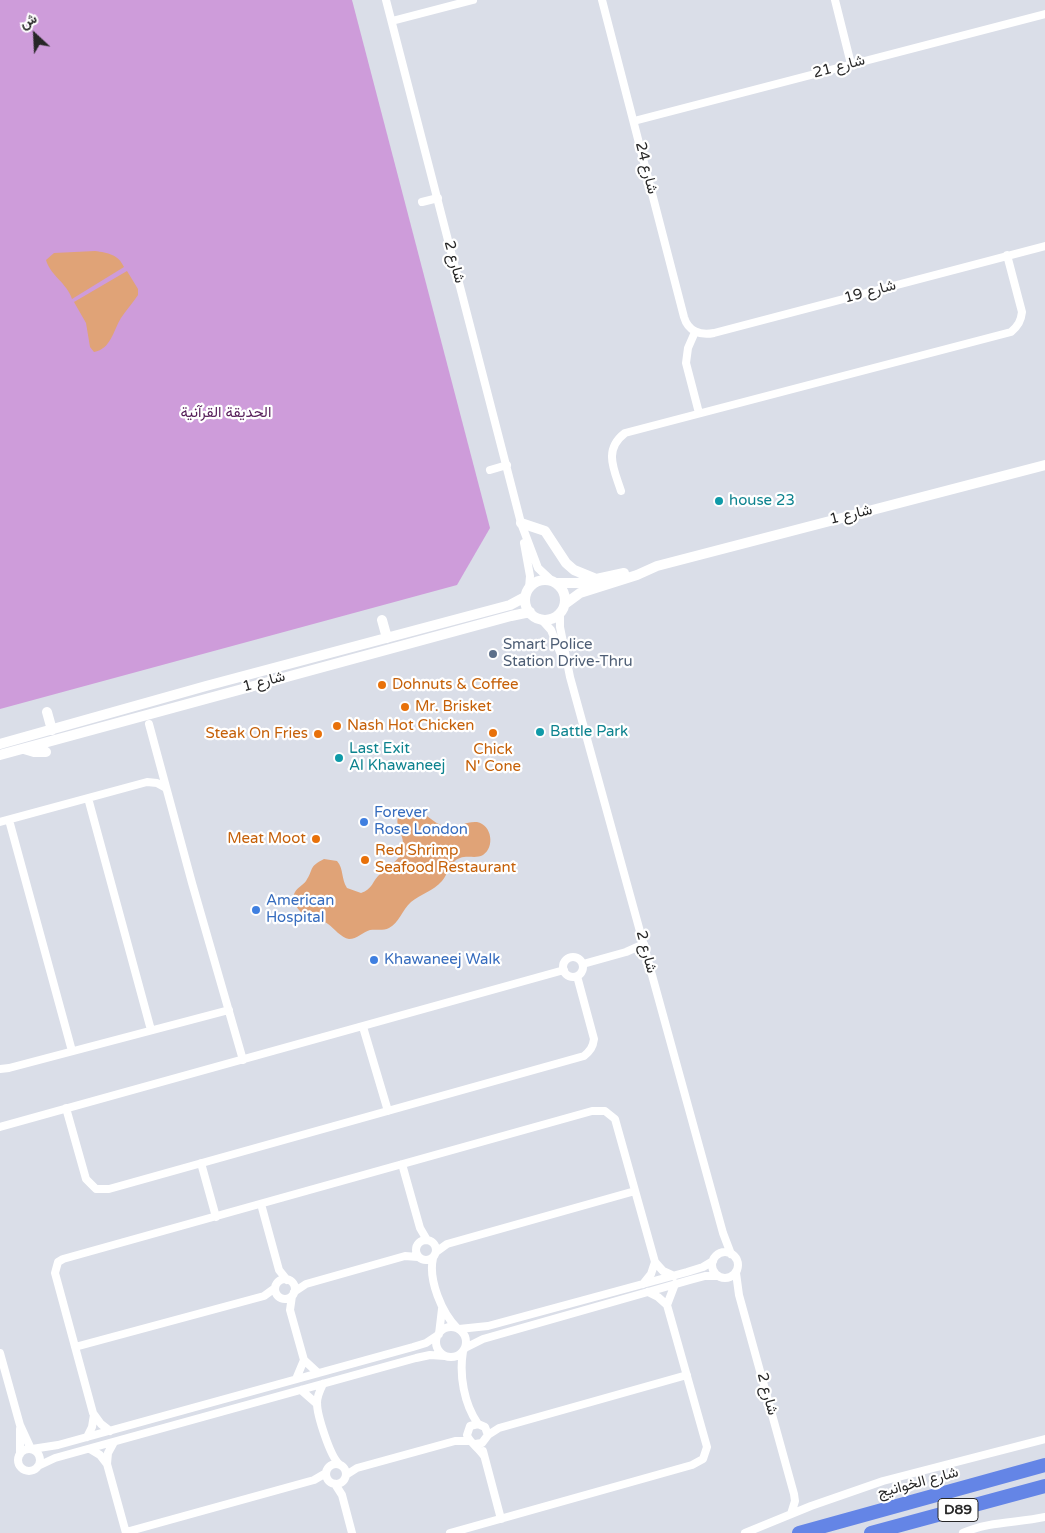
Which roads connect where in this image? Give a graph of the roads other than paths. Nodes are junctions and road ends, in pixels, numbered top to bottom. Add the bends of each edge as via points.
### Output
1 (386, 0) edge
2 (473, 0) edge
3 (602, 0) edge
4 (835, 0) edge
5 (1045, 14) edge
6 (392, 21) junction
7 (851, 64) junction
8 (634, 120) junction
9 (438, 198) junction
10 (422, 202) dead end
11 (1045, 246) edge
12 (1007, 255) junction
13 (695, 332) junction
14 (698, 413) junction
15 (507, 465) junction
16 (1045, 465) edge
17 (490, 470) dead end
18 (621, 491) dead end
19 (522, 524) junction
20 (657, 566) junction
21 (596, 579) junction
22 (554, 582) junction
23 (527, 593) junction
24 (565, 604) junction
25 (530, 612) junction
26 (560, 614) junction
27 (382, 620) dead end
28 (542, 620) junction
29 (387, 638) junction
30 (568, 671) junction
31 (47, 712) dead end
32 (149, 724) dead end
33 (52, 730) junction
34 (0, 744) edge
35 (23, 748) junction
36 (46, 752) dead end
37 (0, 755) edge
38 (160, 767) junction
39 (147, 782) junction
40 (166, 788) junction
41 (88, 798) junction
42 (9, 820) junction
43 (0, 822) edge
44 (644, 947) junction
45 (583, 964) junction
46 (564, 970) junction
47 (577, 976) junction
48 (229, 1010) junction
49 (363, 1027) junction
50 (151, 1030) junction
51 (72, 1052) junction
52 (243, 1060) junction
53 (0, 1069) edge
54 (66, 1108) junction
55 (388, 1111) junction
56 (0, 1127) edge
57 (201, 1163) junction
58 (402, 1164) junction
59 (635, 1191) junction
60 (261, 1204) junction
61 (216, 1217) junction
62 (420, 1228) junction
63 (723, 1233) junction
64 (430, 1241) junction
65 (447, 1244) junction
66 (419, 1252) junction
67 (731, 1254) junction
68 (434, 1255) junction
69 (716, 1258) junction
70 (655, 1262) junction
71 (431, 1269) junction
72 (279, 1270) junction
73 (736, 1273) junction
74 (721, 1277) junction
75 (674, 1280) junction
76 (289, 1281) junction
77 (306, 1284) junction
78 (643, 1284) junction
79 (276, 1285) junction
80 (648, 1292) junction
81 (293, 1294) junction
82 (739, 1295) junction
83 (264, 1296) junction
84 (280, 1298) junction
85 (667, 1305) junction
86 (442, 1309) junction
87 (290, 1310) junction
88 (458, 1329) junction
89 (438, 1335) junction
90 (75, 1348) junction
91 (464, 1349) junction
92 (0, 1352) edge
93 (446, 1356) junction
94 (304, 1360) junction
95 (318, 1373) junction
96 (686, 1375) junction
97 (461, 1377) junction
98 (296, 1379) junction
99 (324, 1384) junction
100 (301, 1390) junction
101 (317, 1404) junction
102 (472, 1413) junction
103 (94, 1415) junction
104 (20, 1425) junction
105 (482, 1425) junction
106 (499, 1428) junction
107 (110, 1431) junction
108 (470, 1436) junction
109 (87, 1437) junction
110 (486, 1439) junction
111 (1045, 1439) edge
112 (114, 1442) junction
113 (31, 1449) junction
114 (90, 1449) junction
115 (20, 1454) junction
116 (331, 1454) junction
117 (484, 1456) junction
118 (107, 1464) junction
119 (341, 1465) junction
120 (1045, 1465) edge
121 (38, 1466) junction
122 (357, 1468) junction
123 (334, 1477) junction
124 (1045, 1486) edge
125 (794, 1494) junction
126 (811, 1506) junction
127 (791, 1514) junction
128 (1045, 1517) edge
129 (501, 1519) junction
130 (126, 1532) edge
131 (802, 1532) edge
132 (352, 1533) edge
133 (450, 1533) edge
134 (745, 1533) edge
135 (871, 1533) edge
136 (963, 1533) edge

1 - 6 street, شارع 2
2 - 6 street
3 - 8 street, شارع 24
4 - 7 street
5 - 7 street, شارع 21
6 - 9 street, شارع 2
7 - 8 street, شارع 21
8 - 13 street, شارع 24 via 686,322
9 - 10 street
9 - 15 street, شارع 2
11 - 12 street, شارع 19
12 - 13 street, شارع 19 via 714,333
12 - 14 street via 1022,312 1021,320 1011,332
13 - 14 street via 686,363
14 - 18 street via 634,430 618,439 611,456
15 - 17 street
15 - 19 street, شارع 2
16 - 20 street, شارع 1
19 - 21 street via 544,530 566,563
19 - 22 street, شارع 2 via 538,568
19 - 23 street, شارع 2 via 530,576
20 - 21 street, شارع 1
20 - 24 street, شارع 1 via 580,592
21 - 22 street, شارع 1 via 570,584
22 - 23 street via 539,581
22 - 24 street via 563,590
23 - 25 street via 526,605
23 - 29 street, شارع 1 via 510,605
24 - 26 street
25 - 28 street
25 - 35 street, شارع 1
26 - 28 street
26 - 30 street, شارع 2
27 - 29 street
28 - 30 street, شارع 2 via 551,630
29 - 33 street, شارع 1
30 - 44 street, شارع 2
31 - 33 street
32 - 38 street
33 - 34 street, شارع 1
35 - 36 street
35 - 37 street, شارع 1
38 - 39 street
38 - 40 street
39 - 40 street
39 - 41 street
40 - 48 street
41 - 42 street
41 - 50 street
42 - 43 street
42 - 51 street
44 - 45 street
44 - 63 street, شارع 2
45 - 46 street via 579,958 570,957 564,964
45 - 47 street via 582,972
46 - 47 street via 569,976
46 - 49 street
47 - 55 street via 594,1039 593,1046 584,1056
48 - 50 street
48 - 52 street
49 - 52 street
49 - 55 street
50 - 51 street
51 - 53 street
52 - 54 street
54 - 56 street
54 - 57 street via 86,1179 96,1189 109,1189
55 - 57 street
57 - 61 street
58 - 59 street via 598,1110 616,1119
58 - 60 street
58 - 62 street
59 - 65 street
59 - 70 street
60 - 61 street
60 - 72 street
61 - 90 street via 58,1262 55,1273
62 - 64 street
62 - 66 street
63 - 67 street, شارع 2
63 - 69 street, شارع 2
64 - 65 street
64 - 66 street
64 - 68 street
65 - 68 street
66 - 68 street
66 - 71 street
66 - 77 street
67 - 69 street via 724,1253
67 - 73 street via 737,1261
68 - 71 street
69 - 74 street via 713,1268
69 - 75 street via 703,1268
70 - 75 street
70 - 78 street
71 - 86 street
72 - 76 street
72 - 79 street
73 - 74 street via 731,1277
73 - 82 street, شارع 2
74 - 75 street
74 - 82 street, شارع 2
75 - 78 street
75 - 80 street
75 - 85 street
76 - 77 street
76 - 79 street
76 - 81 street via 294,1286
77 - 81 street
78 - 88 street via 488,1326
79 - 83 street
79 - 84 street
80 - 85 street
80 - 91 street via 483,1339
81 - 84 street via 287,1299
81 - 87 street
82 - 125 street, شارع 2
83 - 84 street
83 - 90 street
84 - 87 street
85 - 96 street
86 - 88 street
86 - 89 street
87 - 94 street
88 - 89 street via 447,1328
88 - 91 street via 466,1337
89 - 93 street via 437,1347
89 - 95 street via 420,1345
90 - 103 street
91 - 93 street via 455,1357
91 - 97 street
92 - 104 street
93 - 97 street
93 - 99 street via 423,1356
94 - 95 street
94 - 98 street
95 - 98 street
96 - 106 street
96 - 129 street via 706,1447 703,1459 698,1463
97 - 102 street
98 - 107 street
99 - 100 street
99 - 101 street
100 - 101 street
100 - 112 street
101 - 116 street
102 - 105 street
102 - 108 street
103 - 107 street
103 - 109 street
104 - 113 street
104 - 115 street
105 - 106 street
105 - 108 street
105 - 110 street
106 - 110 street
107 - 109 street
108 - 110 street
108 - 117 street
108 - 122 street
109 - 113 street
110 - 117 street
111 - 126 street via 883,1481
112 - 114 street
112 - 118 street
113 - 115 street
113 - 121 street via 40,1458
114 - 118 street
114 - 121 street
115 - 121 street via 19,1462 23,1468 31,1470
116 - 119 street
116 - 123 street
117 - 129 street
118 - 130 street
119 - 122 street
119 - 123 street
119 - 123 street via 333,1464
120 - 131 highway, شارع الخوانيج
122 - 123 street
123 - 130 street
123 - 132 street
124 - 135 highway, D89
125 - 126 street
125 - 127 street, شارع 2
126 - 127 street
127 - 134 street
128 - 136 street via 981,1526
129 - 133 street

